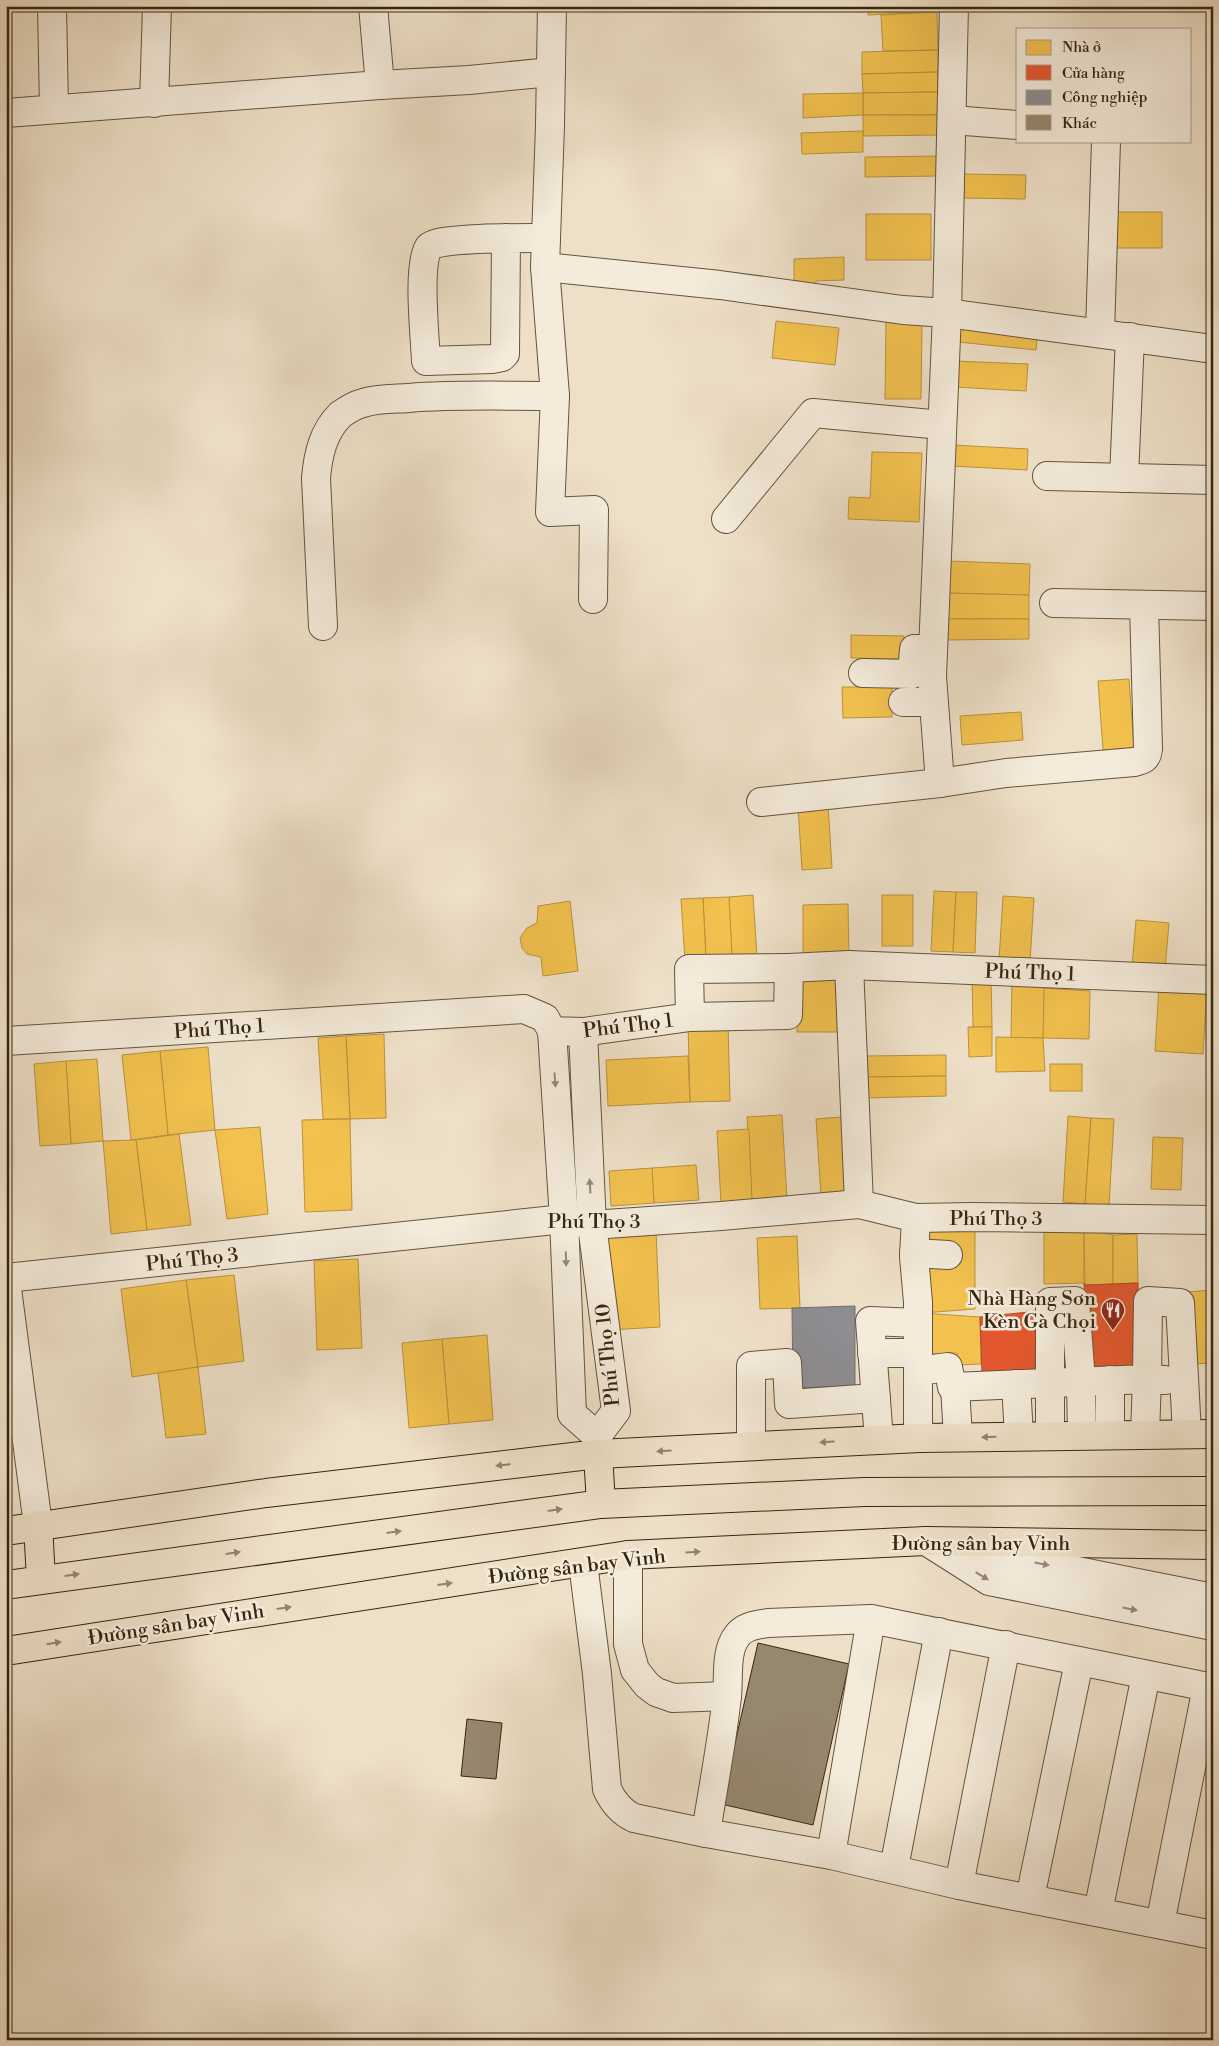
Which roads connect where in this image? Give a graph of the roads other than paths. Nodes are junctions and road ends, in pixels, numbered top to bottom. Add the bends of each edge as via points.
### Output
1 (52, 6) edge
2 (157, 6) edge
3 (373, 6) edge
4 (552, 6) edge
5 (954, 6) edge
6 (551, 72) junction
7 (380, 85) junction
8 (154, 103) junction
9 (54, 108) junction
10 (6, 112) edge
11 (952, 120) junction
12 (1016, 125) edge
13 (1106, 142) edge
14 (506, 238) junction
15 (546, 238) junction
16 (545, 267) junction
17 (947, 313) junction
18 (1100, 333) junction
19 (1130, 337) junction
20 (1213, 349) edge
21 (555, 396) junction
22 (942, 425) junction
23 (1047, 476) dead end
24 (1124, 478) junction
25 (1213, 480) edge
26 (726, 519) dead end
27 (592, 599) dead end
28 (1054, 603) dead end
29 (1144, 605) junction
30 (1213, 606) edge
31 (323, 626) dead end
32 (933, 649) junction
33 (863, 673) dead end
34 (903, 702) dead end
35 (933, 702) junction
36 (940, 783) junction
37 (761, 802) dead end
38 (848, 964) junction
39 (789, 968) junction
40 (1213, 980) edge
41 (690, 1017) junction
42 (552, 1031) junction
43 (583, 1032) junction
44 (6, 1041) edge
45 (859, 1204) junction
46 (916, 1218) junction
47 (564, 1219) junction
48 (1213, 1220) edge
49 (592, 1225) junction
50 (914, 1253) junction
51 (948, 1255) dead end
52 (7, 1286) edge
53 (918, 1323) junction
54 (1182, 1345) junction
55 (1147, 1348) junction
56 (872, 1353) junction
57 (918, 1370) junction
58 (1147, 1378) junction
59 (1110, 1380) junction
60 (1080, 1381) junction
61 (1184, 1381) junction
62 (1051, 1383) junction
63 (1016, 1384) junction
64 (955, 1387) junction
65 (875, 1391) junction
66 (789, 1404) junction
67 (751, 1405) junction
68 (1110, 1434) junction
69 (1145, 1434) junction
70 (1200, 1434) edge
71 (1082, 1435) junction
72 (1019, 1436) junction
73 (1050, 1436) junction
74 (958, 1437) junction
75 (920, 1438) junction
76 (879, 1440) junction
77 (597, 1445) junction
78 (751, 1446) junction
79 (1213, 1491) edge
80 (601, 1504) junction
81 (38, 1525) junction
82 (6, 1530) edge
83 (926, 1541) junction
84 (1213, 1545) edge
85 (628, 1555) junction
86 (583, 1563) junction
87 (41, 1579) junction
88 (6, 1584) edge
89 (1213, 1598) edge
90 (870, 1620) junction
91 (1213, 1626) edge
92 (939, 1632) junction
93 (1006, 1645) junction
94 (6, 1651) edge
95 (1079, 1662) junction
96 (1146, 1675) junction
97 (1210, 1688) edge
98 (727, 1696) junction
99 (1205, 1736) edge
100 (706, 1833) junction
101 (831, 1855) junction
102 (894, 1868) junction
103 (959, 1885) junction
104 (1030, 1898) junction
105 (1098, 1912) junction
106 (1160, 1924) junction
107 (1213, 1935) edge

1 - 9 street
2 - 8 street
3 - 7 street
4 - 6 street
5 - 11 street
6 - 7 street
6 - 15 street
7 - 8 street
8 - 9 street
9 - 10 street
11 - 12 street
11 - 17 street
13 - 18 street
14 - 14 street via 449,241 429,246 424,259 426,361 492,359 505,354
14 - 15 street
15 - 16 street
16 - 17 street
16 - 21 street
17 - 18 street
17 - 22 street
18 - 19 street
19 - 20 street
19 - 24 street
21 - 27 street via 550,512 594,510
21 - 31 street via 434,396 379,400 365,402 342,414 330,426 323,441 316,478
22 - 26 street via 813,412
22 - 32 street
23 - 24 street
24 - 25 street
28 - 29 street
29 - 30 street
29 - 36 street via 1148,749 1144,759 1006,772
32 - 33 street via 914,649 912,674
32 - 35 street
34 - 35 street
35 - 36 street
36 - 37 street
38 - 39 street, Phú Thọ 1
38 - 40 street, Phú Thọ 1
38 - 45 street
39 - 41 street, Phú Thọ 1 via 788,1015
39 - 41 street via 689,969
41 - 43 street, Phú Thọ 1
42 - 43 street, Phú Thọ 1
42 - 44 street, Phú Thọ 1 via 545,1018 524,1009
42 -> 47 street, Phú Thọ 10
49 -> 43 street, Phú Thọ 10
45 - 46 street, Phú Thọ 3
45 - 49 street, Phú Thọ 3
46 - 48 street, Phú Thọ 3
46 - 50 street
47 - 49 street, Phú Thọ 3
47 - 52 street, Phú Thọ 3
47 -> 77 street, Phú Thọ 10 via 572,1414
49 - 77 street, Phú Thọ 10 via 616,1411
50 - 51 street
50 - 53 street
52 - 81 street
53 - 56 street via 870,1322
53 - 57 street
54 - 55 street
54 - 55 street via 1180,1303 1148,1301
54 - 61 street
55 - 58 street
56 - 57 street
56 - 65 street
57 - 64 street via 948,1367 952,1387
57 - 65 street
57 - 75 street
58 - 59 street
58 - 61 street
58 - 69 street
59 - 60 street
59 - 68 street
60 - 62 street
60 - 62 street via 1064,1350
60 - 71 street
61 - 70 street
62 - 63 street
62 - 73 street
63 - 64 street
63 - 72 street
64 - 74 street
65 - 66 street
65 - 76 street
66 - 67 street
66 - 67 street via 787,1363 751,1366
67 - 78 street
68 - 69 main road
68 - 71 main road
69 - 70 main road
71 - 73 main road
72 - 73 main road
72 -> 74 main road
74 - 75 main road
75 - 76 main road
76 -> 78 main road
78 -> 77 main road
77 - 80 main road
77 -> 81 main road
79 - 80 main road via 864,1492
87 -> 80 main road
81 - 82 main road
81 - 87 main road
83 - 84 main road, Đường sân bay Vinh
85 -> 83 main road, Đường sân bay Vinh
83 -> 89 street
83 -> 91 street via 989,1581
85 - 86 main road, Đường sân bay Vinh
85 - 98 street via 628,1644 636,1670 646,1685 673,1698
94 -> 86 main road, Đường sân bay Vinh
86 - 100 street via 607,1789 611,1798 634,1818
87 - 88 main road
90 - 92 street
90 - 98 street via 768,1623 745,1629 732,1644
90 - 101 street
92 - 93 street
92 - 102 street
93 - 95 street
93 - 103 street
95 - 96 street
95 - 104 street
96 - 97 street
96 - 105 street
97 - 99 street
98 - 100 street
99 - 106 street
100 - 101 street
101 - 102 street
102 - 103 street
103 - 104 street
104 - 105 street
105 - 106 street
106 - 107 street

